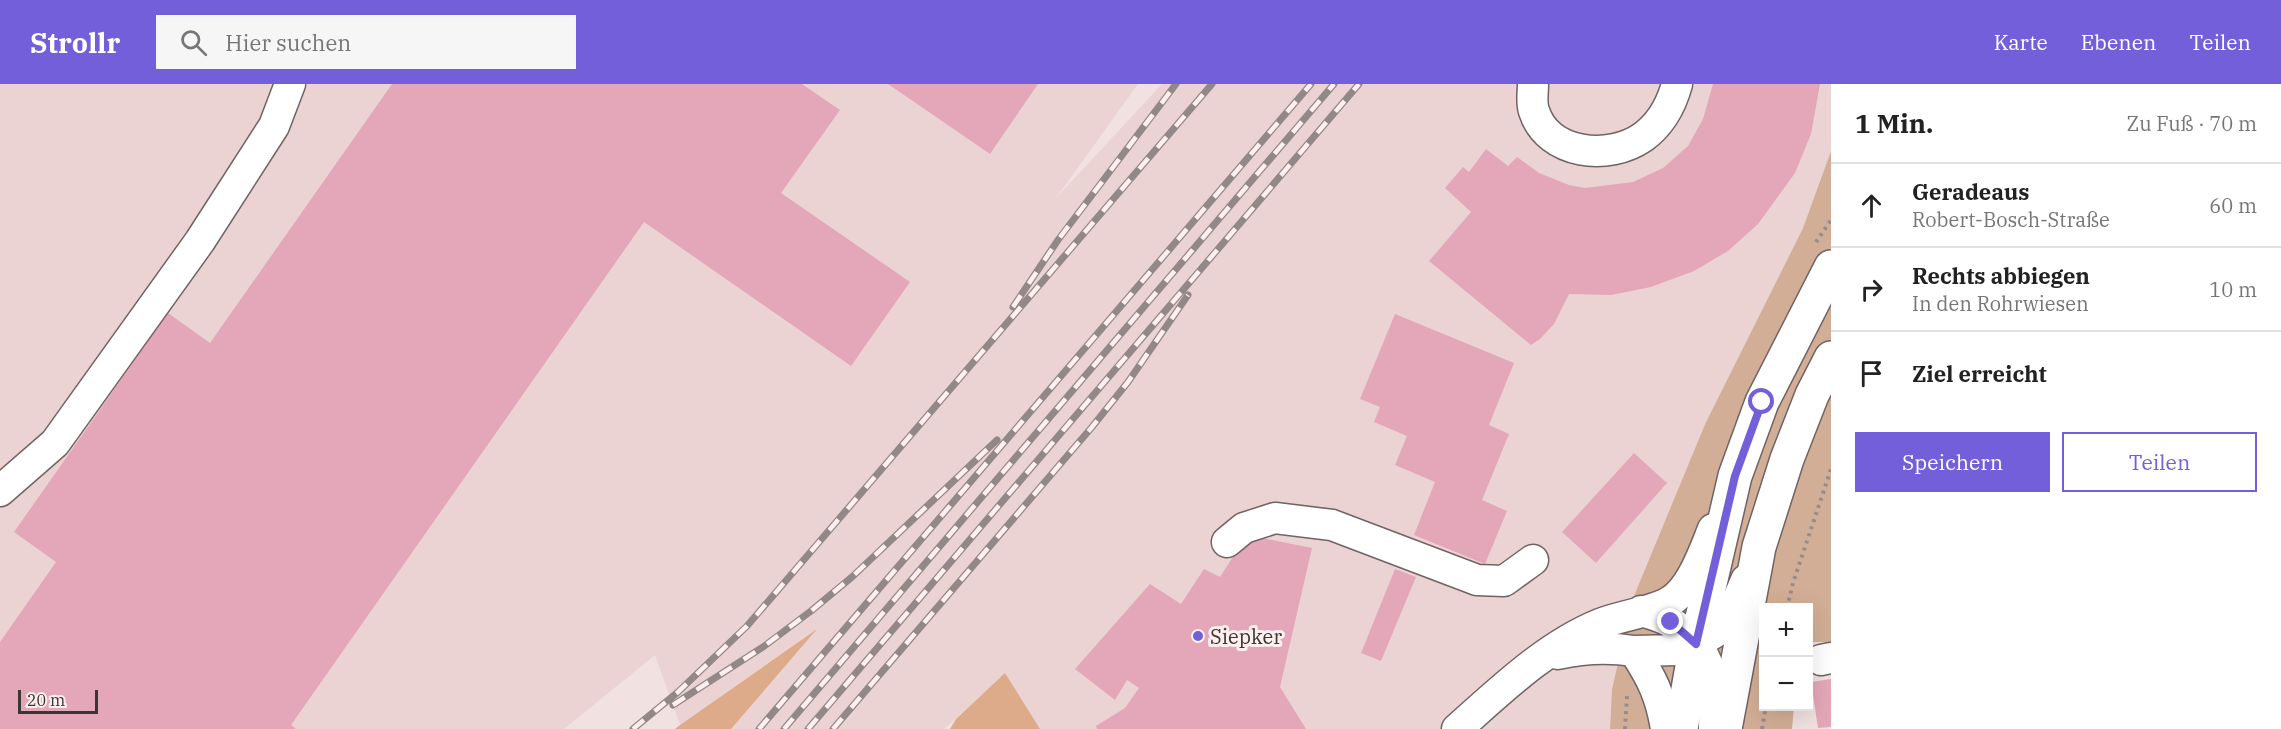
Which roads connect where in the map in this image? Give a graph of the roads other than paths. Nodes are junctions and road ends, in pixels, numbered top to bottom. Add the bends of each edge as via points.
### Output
1 (290, 84) edge
2 (1533, 84) edge
3 (1677, 84) edge
4 (1831, 267) edge
5 (1831, 358) edge
6 (1735, 476) junction
7 (0, 491) edge
8 (1227, 542) dead end
9 (1759, 547) junction
10 (1533, 560) dead end
11 (1641, 611) junction
12 (1696, 644) junction
13 (1634, 651) junction
14 (1541, 659) junction
15 (1457, 729) edge
16 (1666, 729) edge
17 (1681, 729) edge
18 (1714, 729) edge
19 (1725, 729) edge

1 - 7 street via 274,126 200,241 55,443
2 - 3 street via 1533,109 1541,126 1557,141 1588,151 1622,147 1642,137 1665,114
4 - 6 main road via 1762,402
5 - 9 main road via 1787,459
6 - 11 street via 1701,559 1683,589 1669,602
6 - 12 main road
8 - 10 street via 1244,528 1275,518 1332,525 1477,580 1504,581
9 - 12 street via 1732,613 1719,630
9 - 19 main road
11 - 12 street via 1671,622
11 - 14 street via 1599,624
12 - 13 street via 1678,650
12 - 17 main road
12 - 18 street via 1710,667 1715,693
13 - 14 street via 1611,647 1579,649
13 - 16 street via 1662,704
14 - 15 street

